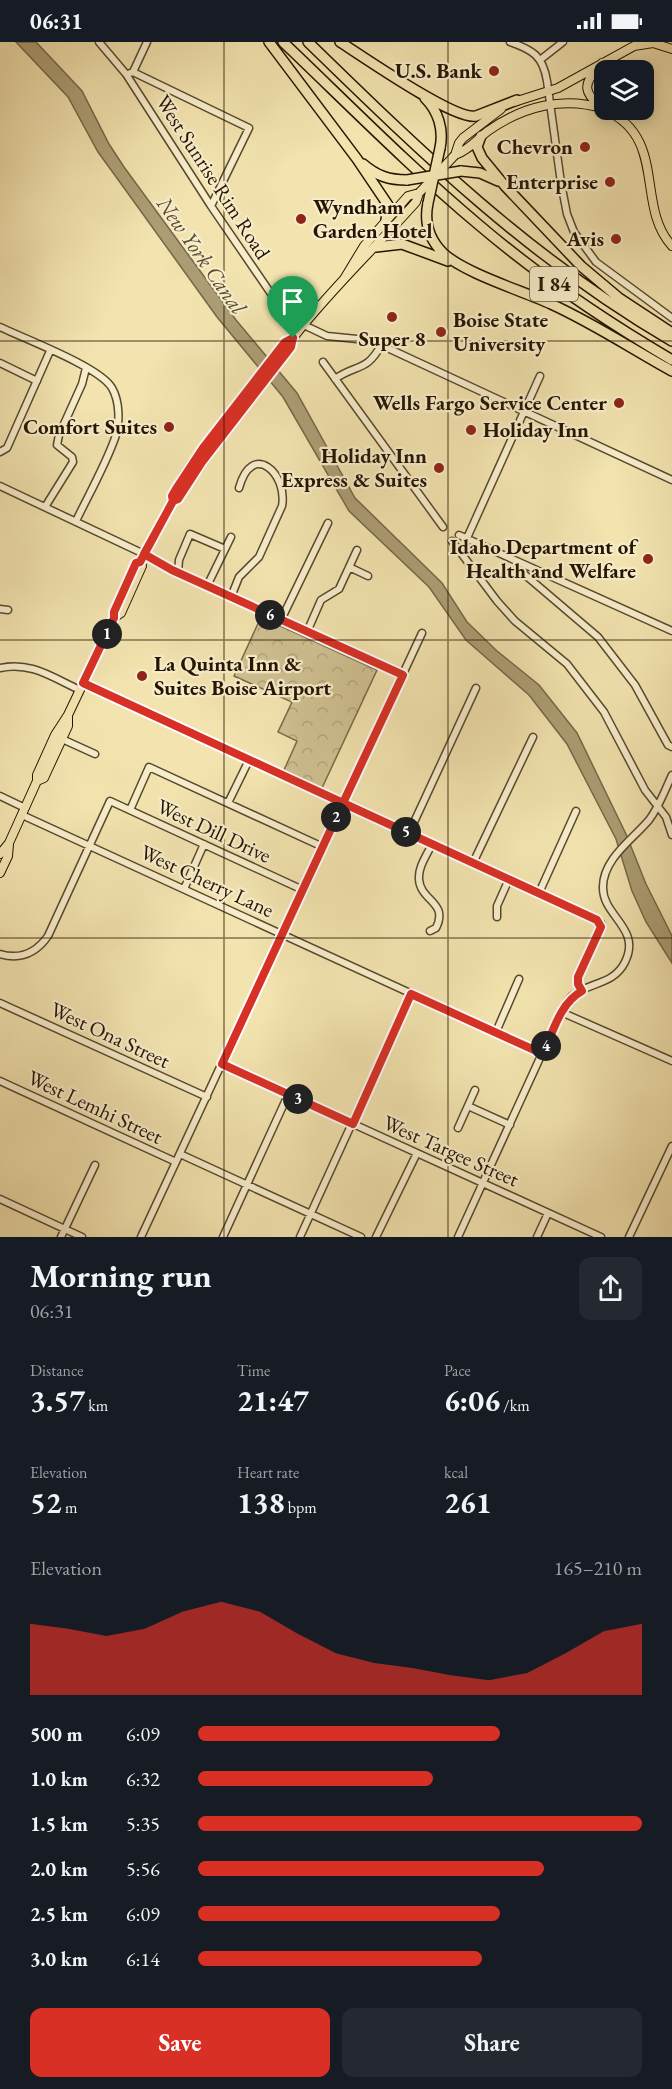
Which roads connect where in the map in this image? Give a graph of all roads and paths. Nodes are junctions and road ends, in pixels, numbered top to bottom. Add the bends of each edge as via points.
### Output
1 (99, 42) edge
2 (147, 42) edge
3 (269, 42) edge
4 (283, 42) edge
5 (308, 42) edge
6 (340, 42) edge
7 (510, 42) edge
8 (563, 42) edge
9 (672, 49) edge
10 (540, 60) junction
11 (608, 60) edge
12 (594, 67) edge
13 (594, 72) edge
14 (130, 73) junction
15 (418, 92) junction
16 (548, 92) junction
17 (517, 100) junction
18 (594, 100) edge
19 (549, 104) junction
20 (594, 106) edge
21 (620, 120) edge
22 (481, 136) junction
23 (454, 155) junction
24 (357, 159) junction
25 (435, 176) junction
26 (505, 186) junction
27 (419, 193) junction
28 (211, 206) junction
29 (386, 220) junction
30 (672, 246) edge
31 (376, 247) junction
32 (468, 268) junction
33 (344, 279) junction
34 (672, 318) edge
35 (303, 326) junction
36 (0, 327) edge
37 (672, 333) edge
38 (672, 341) edge
39 (381, 345) junction
40 (50, 351) junction
41 (672, 360) edge
42 (322, 362) dead end
43 (0, 363) edge
44 (86, 368) junction
45 (672, 371) edge
46 (540, 376) dead end
47 (335, 379) junction
48 (37, 381) junction
49 (524, 412) junction
50 (2, 451) edge
51 (672, 480) edge
52 (0, 486) edge
53 (239, 488) dead end
54 (45, 507) junction
55 (76, 522) junction
56 (328, 524) dead end
57 (443, 526) dead end
58 (459, 535) dead end
59 (231, 537) dead end
60 (467, 538) junction
61 (452, 541) dead end
62 (225, 549) junction
63 (357, 550) dead end
64 (144, 554) junction
65 (349, 567) junction
66 (517, 568) dead end
67 (178, 573) junction
68 (368, 576) dead end
69 (207, 586) junction
70 (231, 597) junction
71 (281, 620) junction
72 (672, 631) edge
73 (307, 632) junction
74 (422, 633) dead end
75 (0, 668) edge
76 (403, 675) junction
77 (82, 686) junction
78 (476, 688) dead end
79 (68, 715) junction
80 (533, 737) dead end
81 (62, 739) junction
82 (672, 747) edge
83 (95, 754) dead end
84 (249, 760) junction
85 (672, 775) edge
86 (37, 781) junction
87 (0, 796) edge
88 (343, 803) junction
89 (228, 804) junction
90 (658, 805) junction
91 (130, 810) junction
92 (23, 811) junction
93 (576, 811) dead end
94 (409, 833) junction
95 (672, 835) edge
96 (9, 843) junction
97 (204, 844) junction
98 (432, 844) junction
99 (90, 846) junction
100 (323, 847) junction
101 (0, 854) edge
102 (473, 863) junction
103 (0, 873) edge
104 (509, 879) junction
105 (184, 889) junction
106 (303, 890) junction
107 (540, 893) junction
108 (497, 917) dead end
109 (430, 931) dead end
110 (282, 934) junction
111 (0, 954) edge
112 (519, 979) dead end
113 (582, 991) junction
114 (411, 994) junction
115 (0, 1002) edge
116 (561, 1012) junction
117 (496, 1032) junction
118 (543, 1054) junction
119 (672, 1061) edge
120 (222, 1064) junction
121 (0, 1081) edge
122 (475, 1090) dead end
123 (288, 1095) junction
124 (207, 1097) junction
125 (468, 1106) junction
126 (353, 1124) junction
127 (510, 1125) junction
128 (458, 1128) dead end
129 (672, 1146) edge
130 (417, 1153) junction
131 (180, 1154) junction
132 (176, 1162) junction
133 (94, 1165) dead end
134 (483, 1183) junction
135 (247, 1185) junction
136 (0, 1200) edge
137 (548, 1213) junction
138 (311, 1214) junction
139 (65, 1229) junction
140 (61, 1237) edge
141 (82, 1237) edge
142 (141, 1237) edge
143 (223, 1237) edge
144 (300, 1237) edge
145 (361, 1237) edge
146 (376, 1237) edge
147 (458, 1237) edge
148 (537, 1237) edge
149 (601, 1237) edge
150 (629, 1237) edge

1 - 14 street, West Sunrise Rim Road
2 - 14 street
3 - 24 highway
4 - 41 highway, I 84 via 479,225 561,289
5 - 38 highway, I 84 via 457,184 548,259
6 - 15 highway
7 - 10 street
8 - 10 street
9 - 11 main road via 643,43
10 - 16 street
12 - 16 main road
13 - 18 main road via 587,89
14 - 28 street, West Sunrise Rim Road
14 - 28 street via 249,128
15 - 17 highway via 471,117
15 - 25 highway, bridge via 438,118 441,134
16 - 17 main road
16 - 19 street
17 - 23 main road via 464,138
19 - 20 main road
19 - 22 main road via 499,123
19 - 34 street via 565,204 574,232 596,262
21 - 30 main road via 644,152 657,223
22 - 23 main road via 466,151
22 - 26 highway via 477,147 482,158
23 - 25 main road, bridge
24 - 25 highway, bridge via 392,180
24 - 29 highway via 388,205
25 - 26 highway, bridge via 461,171 480,173
25 - 27 main road, bridge
25 - 32 highway, bridge via 427,222 434,242 450,259
26 - 37 highway via 600,283
27 - 29 main road via 408,196
27 - 31 main road via 416,202
28 - 35 street, West Sunrise Rim Road via 287,317
29 - 33 main road
31 - 32 highway via 409,246
31 - 33 main road
32 - 45 highway via 553,304
33 - 35 main road
35 - 39 street, West Sunrise Rim Road via 327,336
35 - 64 main road via 173,501
36 - 40 street
39 - 47 street via 371,362
39 - 49 street, West Sunrise Rim Road
40 - 44 street
40 - 48 street
42 - 47 street
43 - 48 street
44 - 54 street via 57,445 73,462
44 - 55 street via 103,377 112,388 119,419 115,438
46 - 49 street
47 - 57 street
48 - 50 street via 7,448
49 - 51 street, West Sunrise Rim Road
49 - 60 street
52 - 54 street
53 - 70 street via 250,468 264,464 273,471 284,499 259,557 239,577
54 - 55 street
55 - 64 street
56 - 71 street
58 - 60 street
59 - 62 street
60 - 72 street
61 - 90 street via 515,621 577,676 604,712 645,790
62 - 67 street via 190,534
62 - 69 street
63 - 65 street
64 - 67 street
64 - 77 main road via 121,614 114,618
65 - 68 street
65 - 73 street via 339,589 321,600
66 - 82 street via 598,637 635,685
67 - 69 street
69 - 70 street
70 - 71 street
71 - 73 street
73 - 76 street
74 - 76 street
75 - 77 street via 30,667
76 - 88 street
77 - 79 main road
77 - 84 street
78 - 94 street
79 - 81 main road
79 - 86 main road via 55,735
80 - 102 street
81 - 83 street
81 - 86 main road via 44,778
84 - 88 street
84 - 89 street
85 - 90 street
86 - 92 main road
87 - 92 street, West Cherry Lane
88 - 94 street
88 - 100 street
89 - 91 street via 149,767
89 - 100 street
90 - 95 street
90 - 113 street via 605,871 606,902 624,926 629,952 621,970 611,979
91 - 97 street, West Dill Drive
91 - 99 street, West Dill Drive via 110,801
92 - 96 main road
92 - 99 street, West Cherry Lane
93 - 107 street
94 - 98 street
96 - 101 main road
96 - 103 main road
97 - 105 street
97 - 106 street, West Dill Drive
98 - 102 street
98 - 109 street via 419,877 422,890 440,911 440,921
99 - 105 street, West Cherry Lane
99 - 111 street via 48,936 36,950 15,957
100 - 106 street
102 - 104 street
104 - 107 street
104 - 108 street via 497,906
105 - 110 street, West Cherry Lane
106 - 110 street
107 - 113 street via 601,923 578,977
110 - 114 street, West Cherry Lane
110 - 120 street
112 - 117 street
113 - 116 street via 571,997
114 - 117 street, West Cherry Lane
114 - 126 street
115 - 124 street, West Ona Street
116 - 118 street
116 - 119 street
117 - 118 street, West Cherry Lane
118 - 127 street
120 - 123 street, West Targee Street
120 - 124 street
121 - 132 street, West Lemhi Street
122 - 125 street
123 - 126 street, West Targee Street
123 - 135 street
124 - 131 street
125 - 127 street
125 - 128 street
126 - 130 street, West Targee Street
126 - 138 street
127 - 134 street
129 - 150 street
130 - 134 street, West Targee Street
130 - 146 street
131 - 132 street
131 - 135 street, West Lemhi Street
132 - 142 street
133 - 139 street
134 - 137 street, West Targee Street
134 - 147 street
135 - 138 street, West Lemhi Street
135 - 143 street
136 - 139 street
137 - 148 street
137 - 149 street, West Targee Street
138 - 144 street
138 - 145 street, West Lemhi Street
139 - 140 street
139 - 141 street

